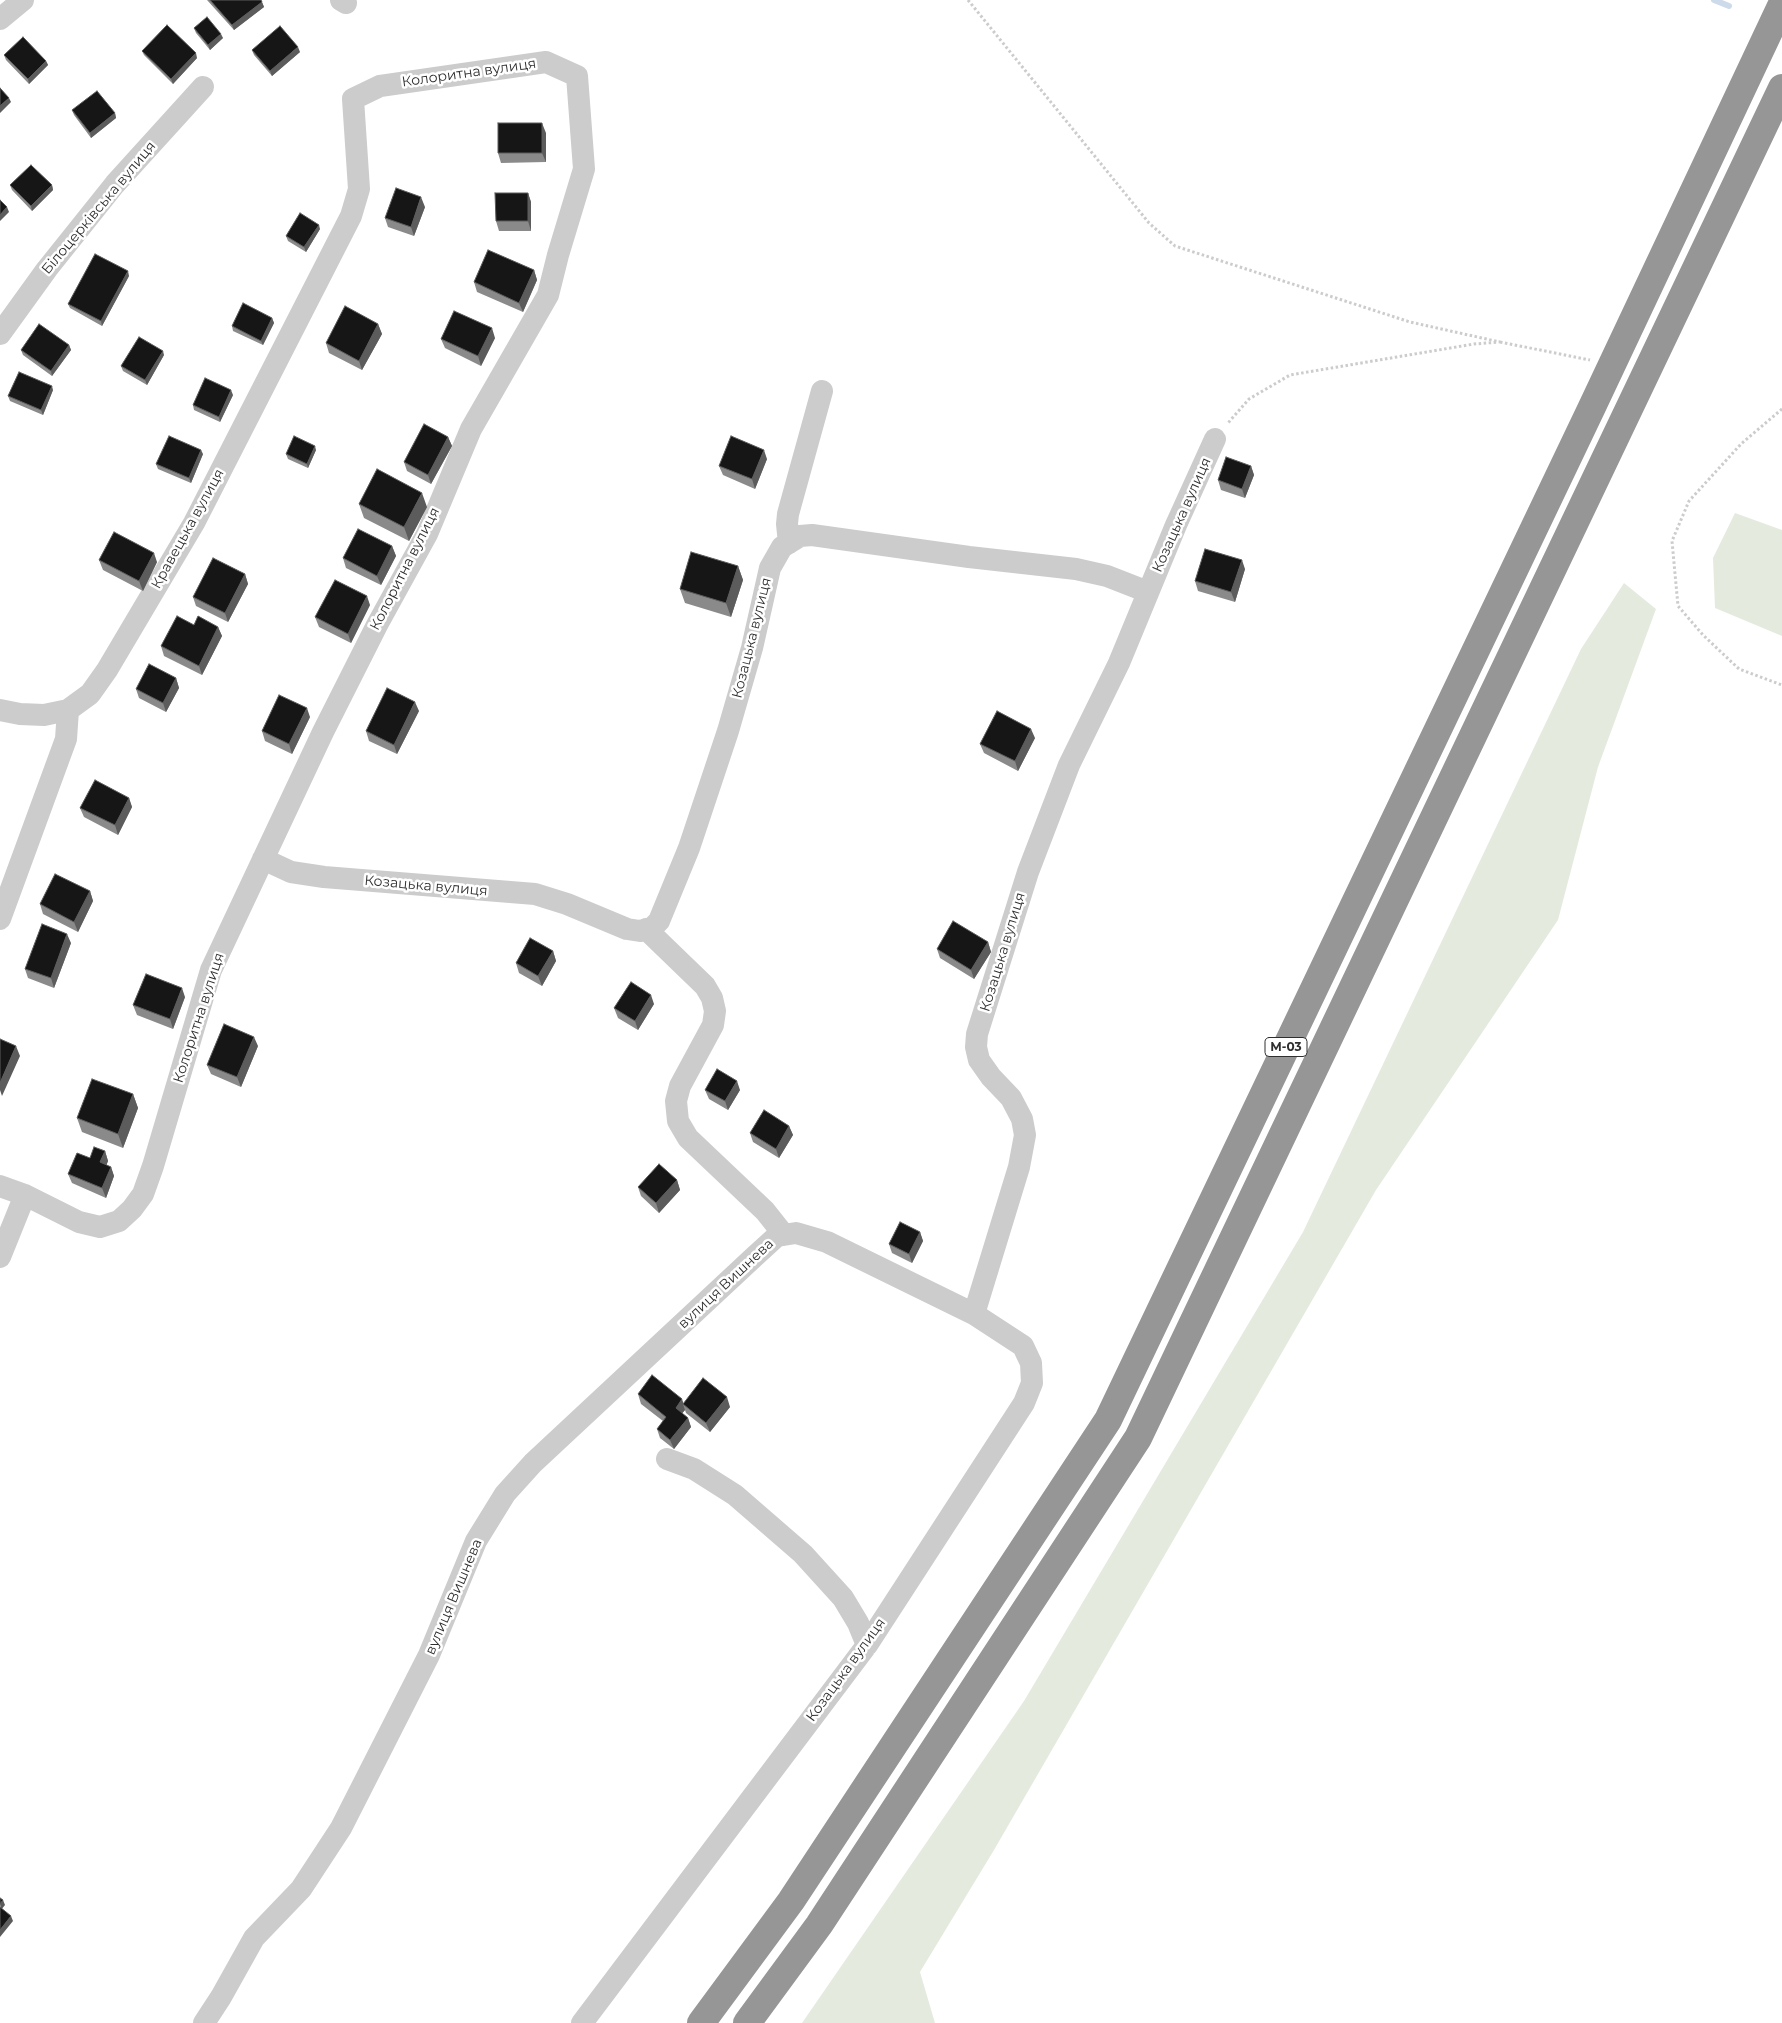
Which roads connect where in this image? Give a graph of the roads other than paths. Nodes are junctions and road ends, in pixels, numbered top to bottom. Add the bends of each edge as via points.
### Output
1 (24, 0) edge
2 (1782, 4) edge
3 (0, 19) edge
4 (203, 87) dead end
5 (1782, 88) edge
6 (356, 130) joint
7 (0, 334) edge
8 (822, 391) dead end
9 (1215, 439) road end
10 (789, 543) junction
11 (1148, 592) junction
12 (0, 710) edge
13 (68, 710) junction
14 (263, 859) junction
15 (0, 919) edge
16 (646, 929) junction
17 (0, 1186) edge
18 (25, 1195) junction
19 (784, 1235) junction
20 (0, 1257) edge
21 (974, 1314) junction
22 (667, 1459) dead end
23 (866, 1645) junction
24 (204, 2023) edge
25 (582, 2023) edge
26 (701, 2023) edge
27 (747, 2023) edge

1 - 3 street
2 - 26 highway, М-03 via 1108,1420 791,1901
4 - 7 street, Білоцерківська вулиця via 115,184
5 - 27 highway, М-03 via 1138,1438 819,1924
6 - 13 street, Кравецька вулиця via 359,189 351,216 194,523 107,670 90,694
6 - 14 street, Колоритна вулиця via 353,99 380,86 546,62 577,76 584,169 548,295 470,429 427,534 377,624
8 - 10 street via 788,514
9 - 11 street, Козацька вулиця
10 - 11 street via 800,536 812,535 1076,568 1108,576
10 - 16 street, Козацька вулиця via 782,547 770,568 752,648 728,731 689,848 659,921
11 - 21 street, Козацька вулиця via 1119,664 1066,774 1028,872 977,1034 979,1060 1011,1098 1022,1119 1025,1135 1019,1167
12 - 13 street via 44,715
13 - 15 street via 66,739
14 - 16 street, Козацька вулиця via 291,872 324,878 535,894 627,928
14 - 18 street, Колоритна вулиця via 211,970 143,1194 119,1221 100,1227 79,1222
16 - 19 street via 705,986 715,1011 713,1025 680,1086 676,1101 678,1121 688,1138 765,1211
17 - 18 street
18 - 20 street
19 - 21 street, Козацька вулиця via 796,1232 827,1242
19 - 24 street, вулиця Вишнева via 777,1236 754,1256 533,1463 505,1494 476,1541 429,1655 341,1828 301,1889 254,1938
21 - 23 street, Козацька вулиця via 1023,1346 1031,1363 1032,1383 1024,1403
22 - 23 street via 694,1469 735,1495 803,1554 844,1598
23 - 25 street, Козацька вулиця

